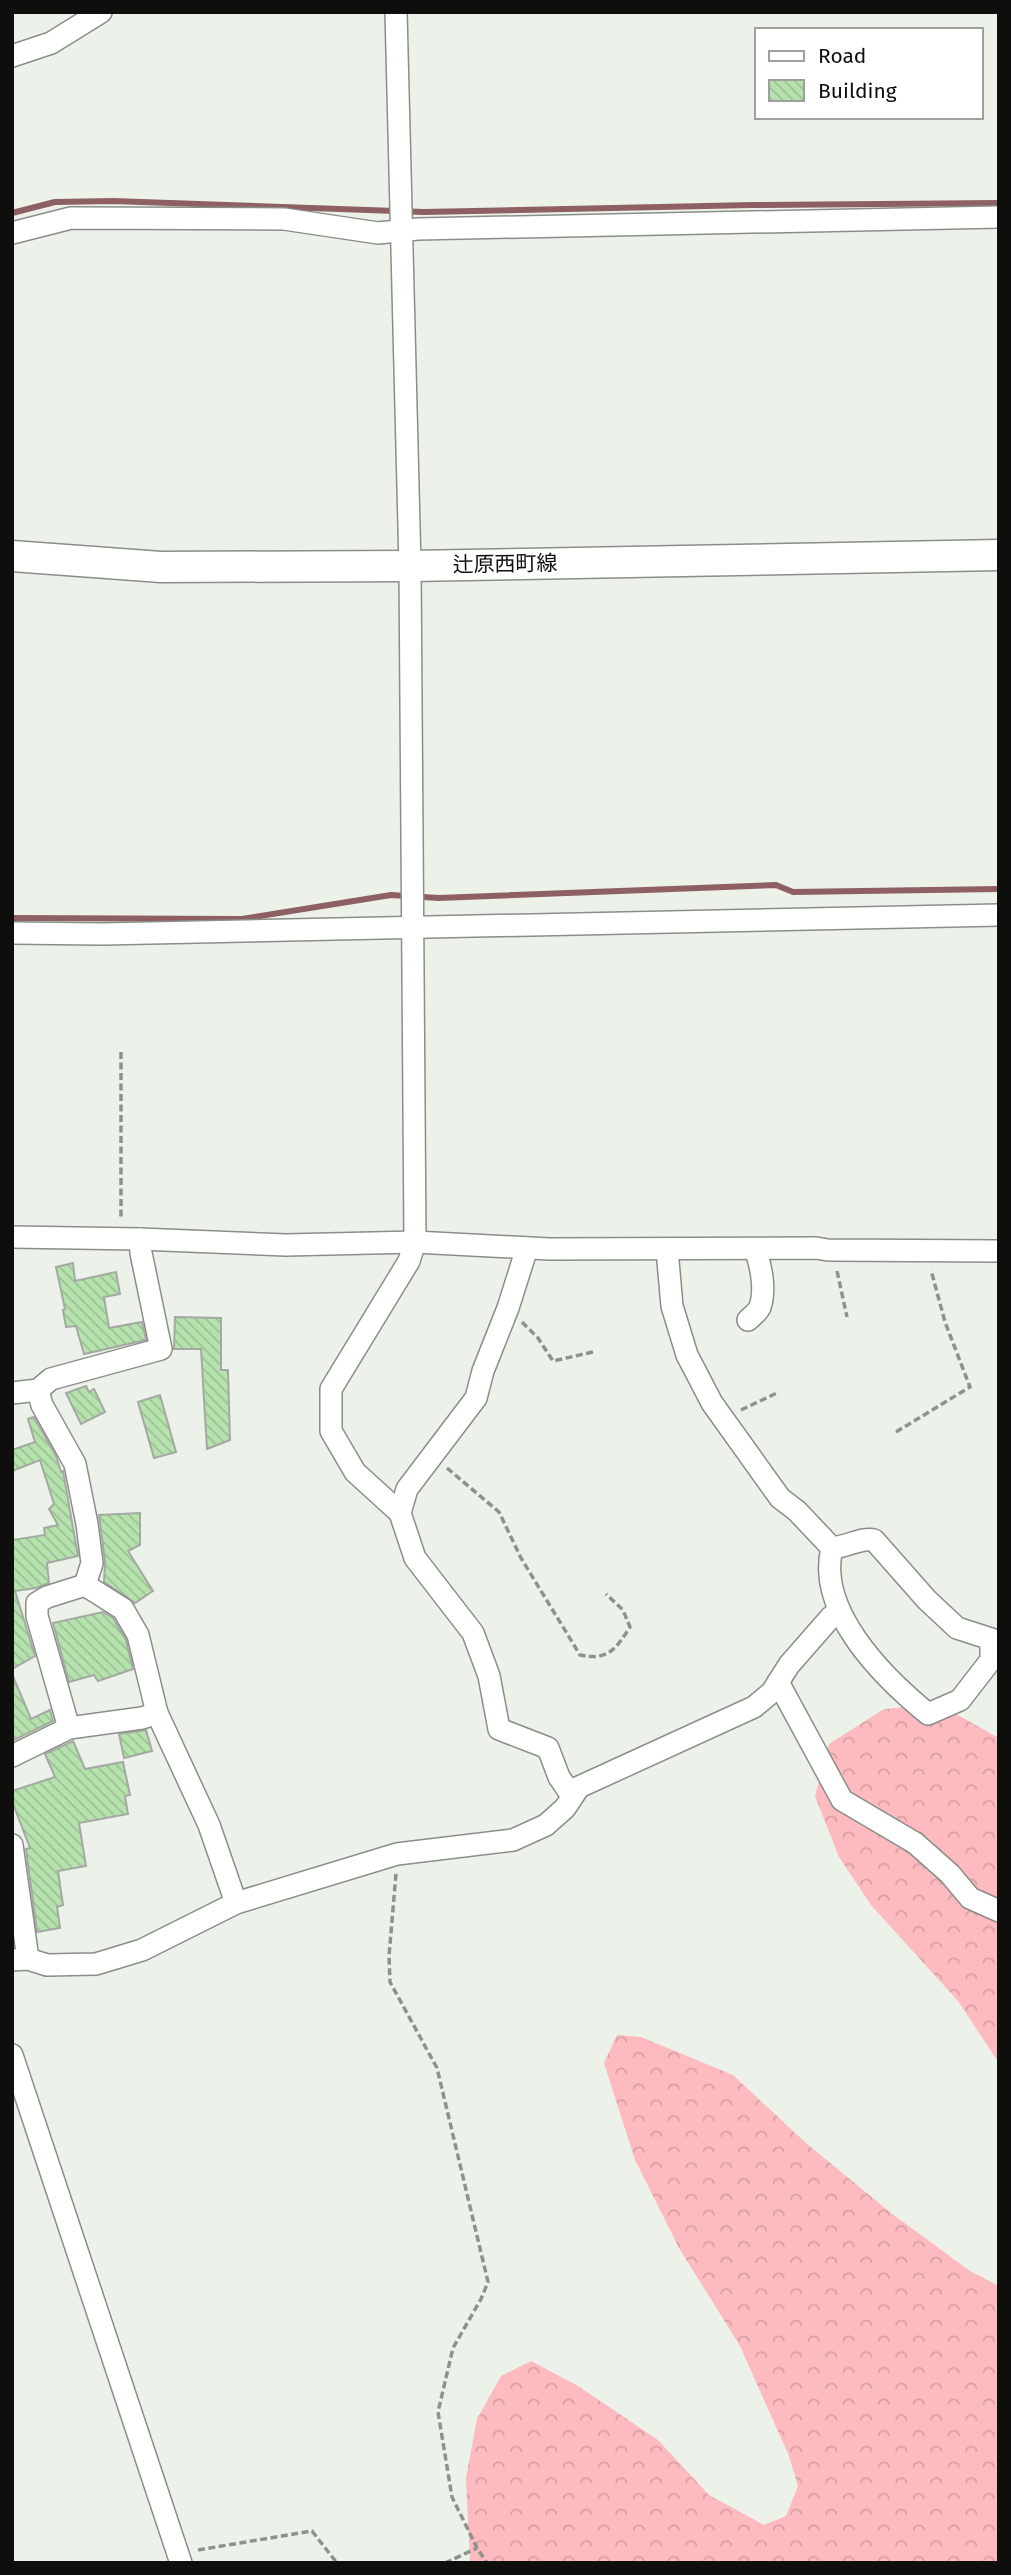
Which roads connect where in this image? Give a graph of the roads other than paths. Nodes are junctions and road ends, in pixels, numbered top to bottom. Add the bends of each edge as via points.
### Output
1 (101, 12) edge
2 (396, 12) edge
3 (12, 56) edge
4 (999, 217) edge
5 (401, 232) junction
6 (12, 233) edge
7 (999, 555) edge
8 (12, 556) edge
9 (410, 566) junction
10 (999, 915) edge
11 (413, 927) junction
12 (12, 933) edge
13 (12, 1237) edge
14 (130, 1238) junction
15 (415, 1242) junction
16 (527, 1248) junction
17 (755, 1249) junction
18 (667, 1250) junction
19 (999, 1251) edge
20 (748, 1320) dead end
21 (38, 1390) junction
22 (12, 1393) edge
23 (400, 1513) junction
24 (832, 1548) junction
25 (85, 1585) junction
26 (840, 1612) junction
27 (995, 1636) edge
28 (778, 1682) junction
29 (157, 1713) junction
30 (69, 1728) junction
31 (12, 1756) edge
32 (572, 1796) junction
33 (12, 1844) edge
34 (236, 1903) junction
35 (999, 1911) edge
36 (20, 1960) edge
37 (12, 2055) edge
38 (179, 2559) edge

1 - 3 street via 51,43
2 - 5 street
4 - 5 street
5 - 6 street via 284,219 71,218
5 - 9 street
7 - 9 main road, 辻原西町線
8 - 9 main road, 辻原西町線 via 160,567
9 - 11 street
10 - 11 street
11 - 12 street
11 - 15 street
13 - 14 street
14 - 15 street via 286,1245
14 - 21 street via 161,1349 51,1379
15 - 16 street
15 - 23 street via 409,1261 331,1389 331,1431 355,1472
16 - 18 street
16 - 23 street via 476,1398 407,1489
17 - 18 street
17 - 19 street
17 - 20 street via 762,1297 760,1310
18 - 24 street via 672,1306 687,1355 712,1403 780,1498
21 - 22 street
21 - 25 street via 75,1464 92,1563
23 - 32 street via 415,1558 473,1633 489,1675 499,1728 548,1748
24 - 26 street via 828,1565
24 - 27 street via 874,1539 957,1628
25 - 29 street via 123,1609 138,1636
25 - 30 street via 37,1604
26 - 27 street via 855,1640 928,1714 960,1700 991,1660
26 - 28 street
28 - 32 street via 754,1707 579,1787
28 - 35 street via 842,1800 915,1843 970,1898
29 - 30 street
29 - 34 street via 209,1825
30 - 31 street
32 - 34 street via 546,1825 513,1840 397,1854
33 - 36 street
34 - 36 street via 142,1950 96,1964 47,1965
37 - 38 street

